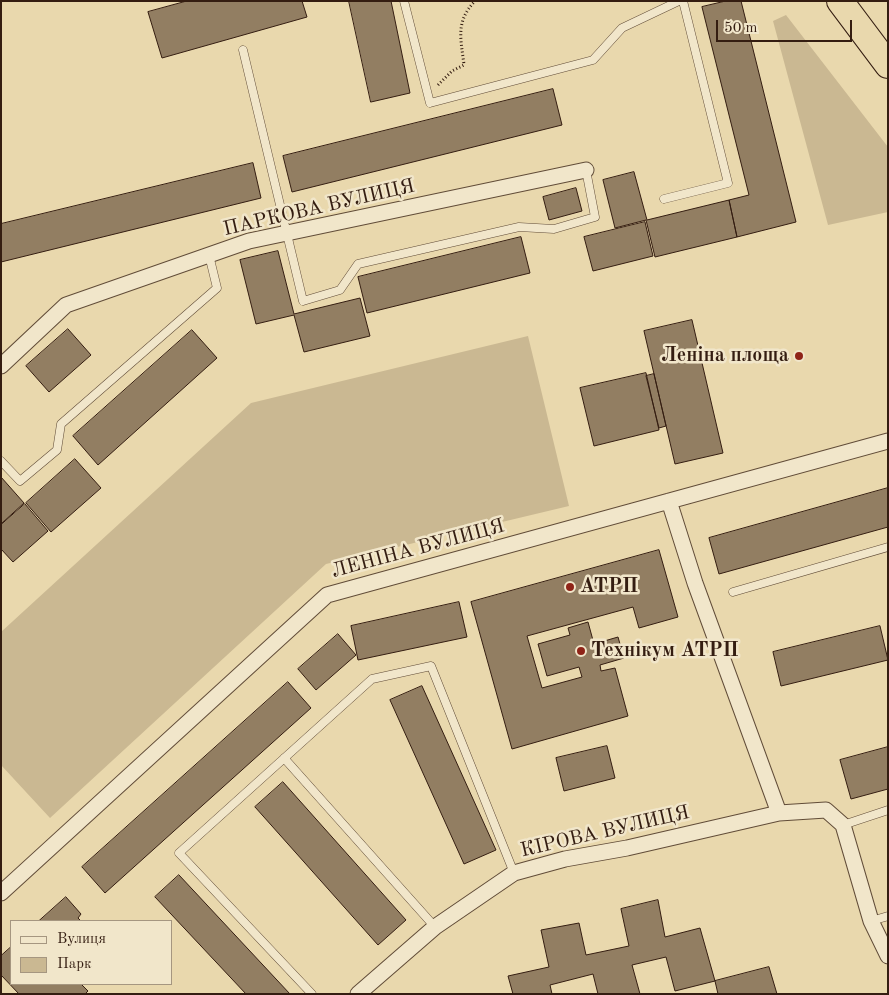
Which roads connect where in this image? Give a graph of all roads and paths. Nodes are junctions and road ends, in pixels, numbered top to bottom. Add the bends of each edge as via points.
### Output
1 (404, 1) edge
2 (475, 1) edge
3 (679, 1) edge
4 (683, 1) edge
5 (840, 1) edge
6 (243, 50) dead end
7 (888, 65) edge
8 (428, 96) junction
9 (586, 170) joint
10 (664, 199) dead end
11 (286, 233) junction
12 (209, 255) junction
13 (1, 366) edge
14 (888, 441) edge
15 (1, 461) edge
16 (669, 501) junction
17 (888, 547) edge
18 (733, 592) dead end
19 (284, 758) junction
20 (888, 810) edge
21 (780, 813) junction
22 (843, 825) junction
23 (514, 873) junction
24 (1, 893) edge
25 (888, 916) edge
26 (872, 921) junction
27 (435, 927) junction
28 (888, 956) edge
29 (312, 994) edge
30 (358, 994) edge

1 - 8 lane
2 - 8 path via 466,10 460,25 464,65 452,71
3 - 8 lane via 622,28 594,60 430,103
4 - 10 lane via 728,183
5 - 7 highway
6 - 11 lane
9 - 11 street, ПАРКОВА ВУЛИЦЯ
9 - 11 lane via 595,217 554,229 520,227 358,264 340,290 303,301
11 - 12 street, ПАРКОВА ВУЛИЦЯ
12 - 13 street, ПАРКОВА ВУЛИЦЯ via 66,305
12 - 15 lane via 217,288 60,424 57,450 20,482
14 - 16 street, ЛЕНІНА ВУЛИЦЯ
16 - 21 street via 694,584
16 - 24 street, ЛЕНІНА ВУЛИЦЯ via 327,595
17 - 18 lane
19 - 23 lane via 372,680 431,666
19 - 27 lane
19 - 29 lane via 179,853
20 - 22 lane
21 - 22 street, КІРОВА ВУЛИЦЯ via 826,810
21 - 23 street, КІРОВА ВУЛИЦЯ
22 - 26 street
23 - 27 street, КІРОВА ВУЛИЦЯ
25 - 26 lane
26 - 28 street
27 - 30 street, КІРОВА ВУЛИЦЯ

